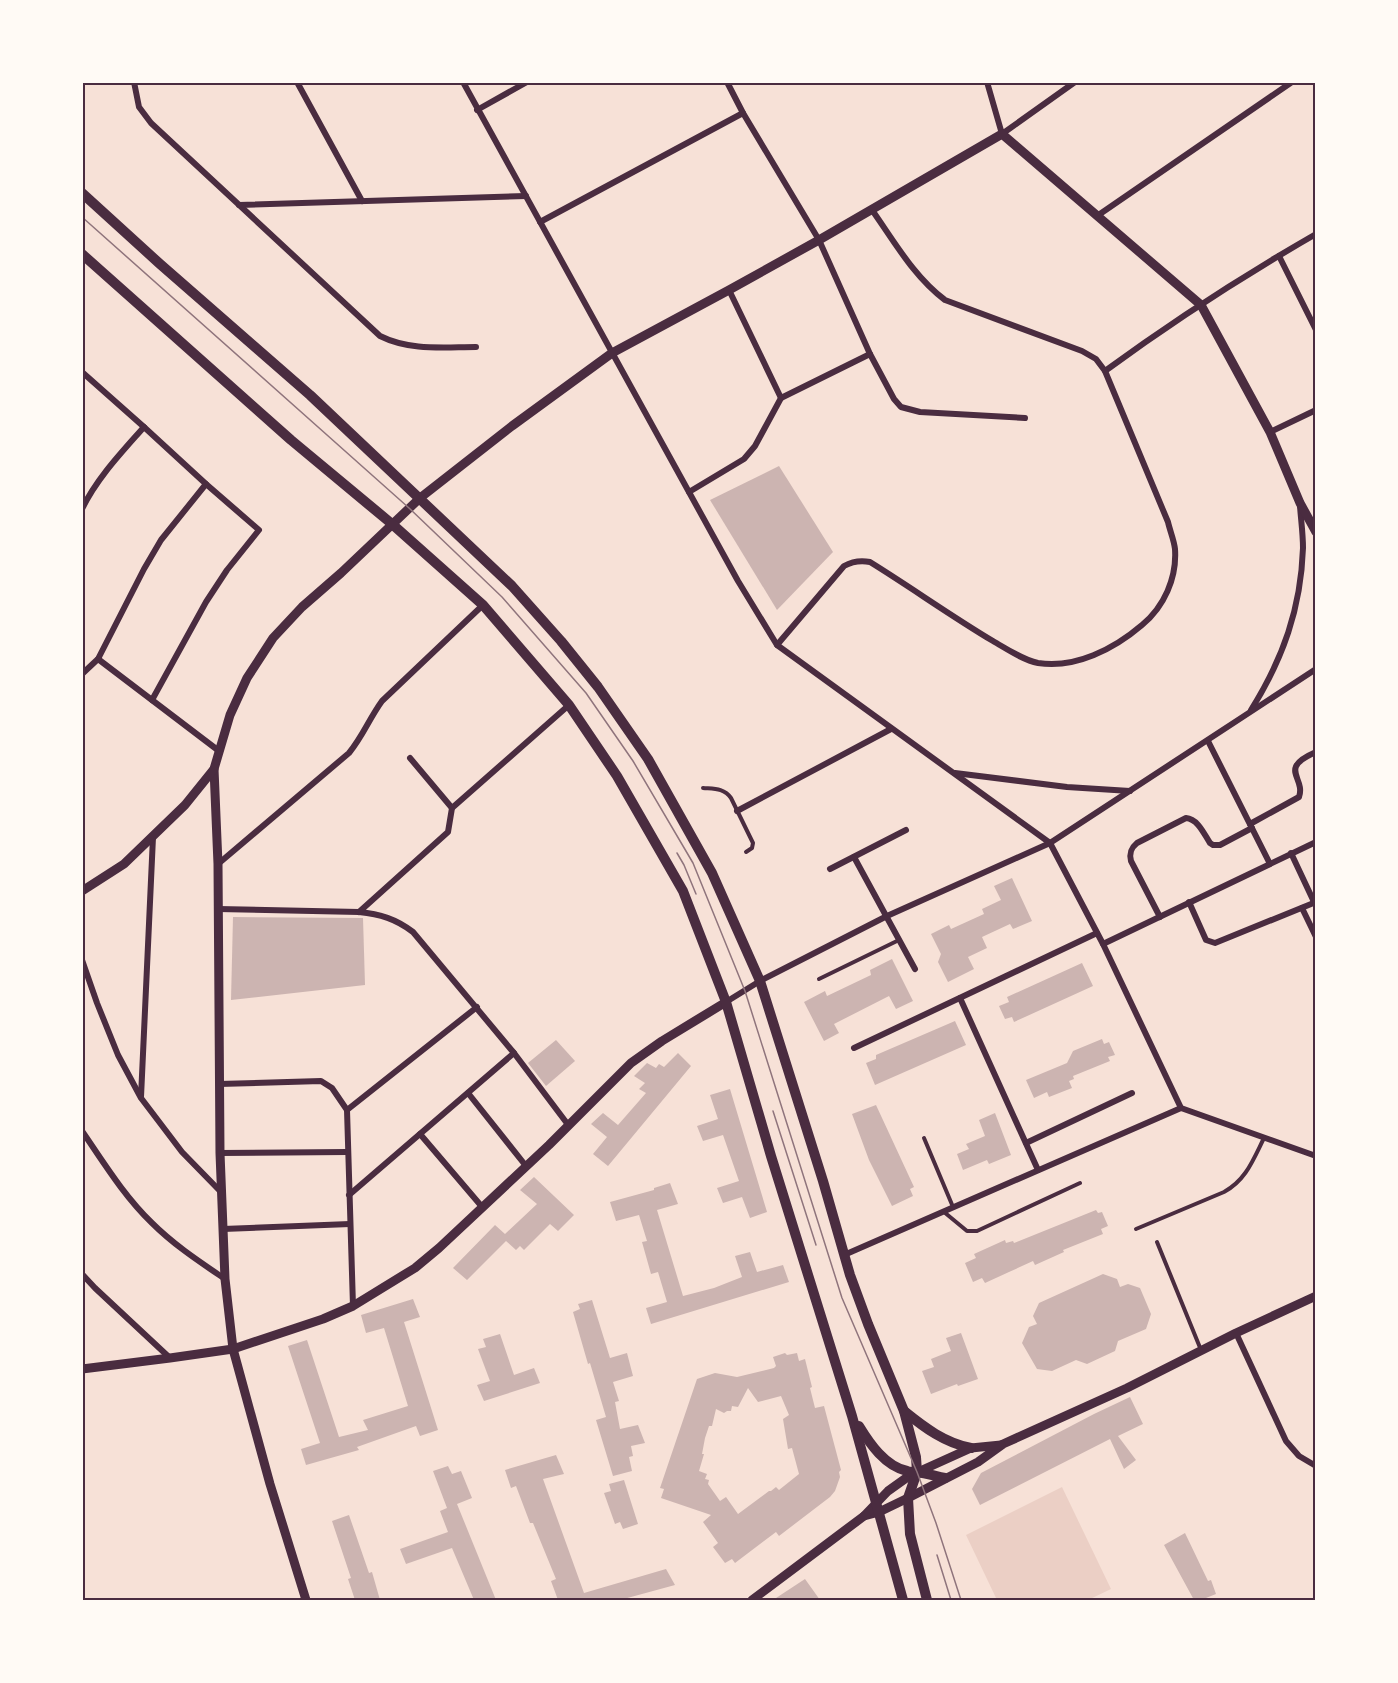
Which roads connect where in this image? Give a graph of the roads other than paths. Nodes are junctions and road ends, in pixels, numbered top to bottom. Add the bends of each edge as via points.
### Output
1 (134, 82) edge
2 (297, 82) edge
3 (463, 82) edge
4 (526, 82) edge
5 (727, 82) edge
6 (987, 82) edge
7 (1075, 82) edge
8 (1292, 82) edge
9 (477, 110) junction
10 (743, 113) junction
11 (1002, 134) junction
12 (82, 193) edge
13 (526, 196) junction
14 (362, 201) junction
15 (239, 205) junction
16 (873, 210) junction
17 (1097, 216) junction
18 (540, 222) junction
19 (1316, 234) edge
20 (819, 240) junction
21 (82, 254) edge
22 (1279, 256) junction
23 (729, 290) junction
24 (1201, 305) junction
25 (1316, 330) edge
26 (476, 347) dead end
27 (612, 353) junction
28 (870, 354) junction
29 (1105, 371) junction
30 (85, 375) edge
31 (82, 383) edge
32 (781, 398) junction
33 (1316, 410) edge
34 (1025, 418) dead end
35 (144, 427) junction
36 (1270, 432) junction
37 (206, 484) junction
38 (689, 492) junction
39 (420, 498) junction
40 (1300, 503) junction
41 (82, 509) edge
42 (392, 524) junction
43 (1316, 532) edge
44 (483, 605) junction
45 (777, 645) junction
46 (98, 659) junction
47 (1316, 669) edge
48 (82, 674) edge
49 (152, 700) junction
50 (569, 705) junction
51 (1250, 713) junction
52 (891, 729) junction
53 (1208, 741) junction
54 (219, 751) junction
55 (1316, 752) edge
56 (410, 758) dead end
57 (214, 769) junction
58 (953, 772) junction
59 (703, 788) dead end
60 (1130, 791) junction
61 (452, 808) junction
62 (737, 811) junction
63 (1251, 826) junction
64 (906, 830) dead end
65 (153, 837) junction
66 (1316, 842) edge
67 (1050, 843) junction
68 (746, 852) dead end
69 (1291, 854) junction
70 (854, 856) junction
71 (218, 864) junction
72 (1270, 864) junction
73 (831, 869) dead end
74 (82, 891) edge
75 (1189, 902) junction
76 (1315, 902) edge
77 (1302, 908) junction
78 (218, 909) junction
79 (359, 912) junction
80 (887, 916) junction
81 (1160, 917) junction
82 (1097, 933) junction
83 (1316, 937) edge
84 (899, 939) junction
85 (1103, 945) junction
86 (82, 960) edge
87 (915, 969) dead end
88 (819, 979) dead end
89 (760, 981) junction
90 (960, 998) junction
91 (726, 1002) junction
92 (477, 1007) junction
93 (854, 1048) dead end
94 (514, 1053) junction
95 (219, 1084) junction
96 (468, 1093) junction
97 (1132, 1093) dead end
98 (141, 1098) junction
99 (1181, 1108) junction
100 (347, 1110) junction
101 (569, 1126) junction
102 (82, 1131) edge
103 (420, 1134) junction
104 (1264, 1137) junction
105 (924, 1138) dead end
106 (1026, 1143) junction
107 (347, 1152) junction
108 (220, 1153) junction
109 (1316, 1156) edge
110 (526, 1166) junction
111 (1038, 1170) junction
112 (1080, 1184) dead end
113 (221, 1192) junction
114 (349, 1195) junction
115 (953, 1207) junction
116 (483, 1208) junction
117 (943, 1212) junction
118 (350, 1224) junction
119 (224, 1229) junction
120 (1136, 1229) dead end
121 (1157, 1242) dead end
122 (843, 1255) junction
123 (82, 1274) edge
124 (225, 1279) junction
125 (1316, 1296) edge
126 (353, 1306) junction
127 (1236, 1333) junction
128 (233, 1349) junction
129 (1201, 1351) junction
130 (170, 1358) junction
131 (82, 1369) edge
132 (904, 1412) junction
133 (852, 1416) junction
134 (1003, 1444) junction
135 (971, 1448) junction
136 (1316, 1466) edge
137 (917, 1472) junction
138 (945, 1478) junction
139 (908, 1498) junction
140 (878, 1507) junction
141 (306, 1600) edge
142 (752, 1600) edge
143 (903, 1600) edge
144 (927, 1600) edge

1 - 15 street via 139,107 151,123
2 - 14 street
3 - 9 street
4 - 9 street
5 - 10 street
6 - 11 street
7 - 11 street
8 - 17 street
9 - 13 street
10 - 18 street
10 - 20 street
11 - 16 street
11 - 17 street
12 - 39 main road
13 - 14 street
13 - 18 street
14 - 15 street
15 - 26 street via 380,336 410,346
16 - 20 street
16 - 29 street via 920,278 945,300 1082,351 1096,359
17 - 24 street
18 - 27 street
19 - 22 street
20 - 23 street
20 - 28 street
21 - 42 main road
22 - 24 street
22 - 25 street
23 - 27 street
23 - 32 street
24 - 29 street
24 - 36 street
27 - 38 street
27 - 39 street
28 - 32 street
28 - 34 street via 894,399 902,406 920,412
29 - 45 street via 1168,522 1174,548 1174,570 1167,594 1152,617 1135,632 1082,660 1036,663 966,625 870,562 861,561 844,566
30 - 31 street
30 - 35 street
32 - 38 street via 744,459
33 - 36 street
35 - 37 street
35 - 41 street
36 - 40 street
37 - 46 street via 161,540
37 - 49 street via 259,530 226,570
38 - 45 street
39 - 42 street
39 - 89 main road via 512,586 598,687 648,759 712,873
40 - 43 street
40 - 51 street via 1300,589 1290,631
42 - 44 main road
42 - 54 street via 273,638 247,678
44 - 50 main road
44 - 71 street via 382,701 349,753
45 - 52 street
46 - 48 street
46 - 49 street
47 - 51 street
49 - 54 street
50 - 61 street
50 - 91 main road via 617,776 683,891
51 - 53 street
52 - 58 street
52 - 62 street
53 - 60 street
53 - 63 street
54 - 57 street
55 - 63 street via 1297,764 1299,797
56 - 61 street
57 - 65 street
57 - 71 street
58 - 60 street
58 - 67 street
59 - 62 lane via 725,792
60 - 67 street
61 - 79 street via 448,832
62 - 68 lane via 753,843
63 - 72 street
63 - 81 street via 1214,845 1196,821 1186,818 1137,843 1131,851 1131,861
64 - 70 street
65 - 74 street via 124,864
65 - 98 street
66 - 69 street
67 - 80 street
67 - 82 street
69 - 72 street
69 - 76 street
70 - 73 street
70 - 80 street
71 - 78 street
72 - 75 street
75 - 77 street via 1206,940 1215,943
75 - 81 street
76 - 77 street
77 - 83 street
78 - 79 street
78 - 95 street
79 - 92 street via 390,918 413,932
80 - 84 street
80 - 89 street
81 - 85 street
82 - 85 street
82 - 90 street
84 - 87 street
84 - 88 lane
85 - 99 street
86 - 98 street via 118,1055
89 - 91 street
89 - 122 main road
90 - 93 street
90 - 106 street
91 - 101 street via 631,1062
91 - 133 main road
92 - 94 street
92 - 100 street
94 - 96 street
94 - 101 street
95 - 100 street via 321,1081 332,1088
95 - 108 street
96 - 103 street
96 - 110 street
97 - 106 street
98 - 113 street via 182,1152
99 - 104 street
99 - 111 street
100 - 107 street
101 - 110 street
102 - 124 street via 114,1179 152,1223
103 - 114 street
103 - 116 street
104 - 109 street
104 - 120 lane via 1237,1184
105 - 115 lane
106 - 111 street
107 - 108 street
107 - 114 street
108 - 113 street
110 - 116 street
111 - 115 street
112 - 117 lane via 977,1231 967,1231
113 - 119 street
114 - 118 street
115 - 117 street
116 - 126 street via 415,1268
117 - 122 street
118 - 119 street
118 - 126 street
119 - 124 street
121 - 129 lane
122 - 132 main road
123 - 130 street
124 - 128 street
125 - 127 street
126 - 128 street
127 - 129 street
127 - 136 street via 1286,1441 1299,1456
128 - 130 street
128 - 141 street
129 - 134 street
130 - 131 street
132 - 135 main road via 939,1437
132 - 137 main road
133 - 137 main road via 881,1455 896,1467
133 - 140 main road
134 - 135 street
134 - 138 street
135 - 137 street
137 - 138 main road
137 - 139 main road
137 - 140 street via 899,1482
138 - 139 street
139 - 140 street
139 - 144 main road via 910,1536
140 - 142 street
140 - 143 main road

